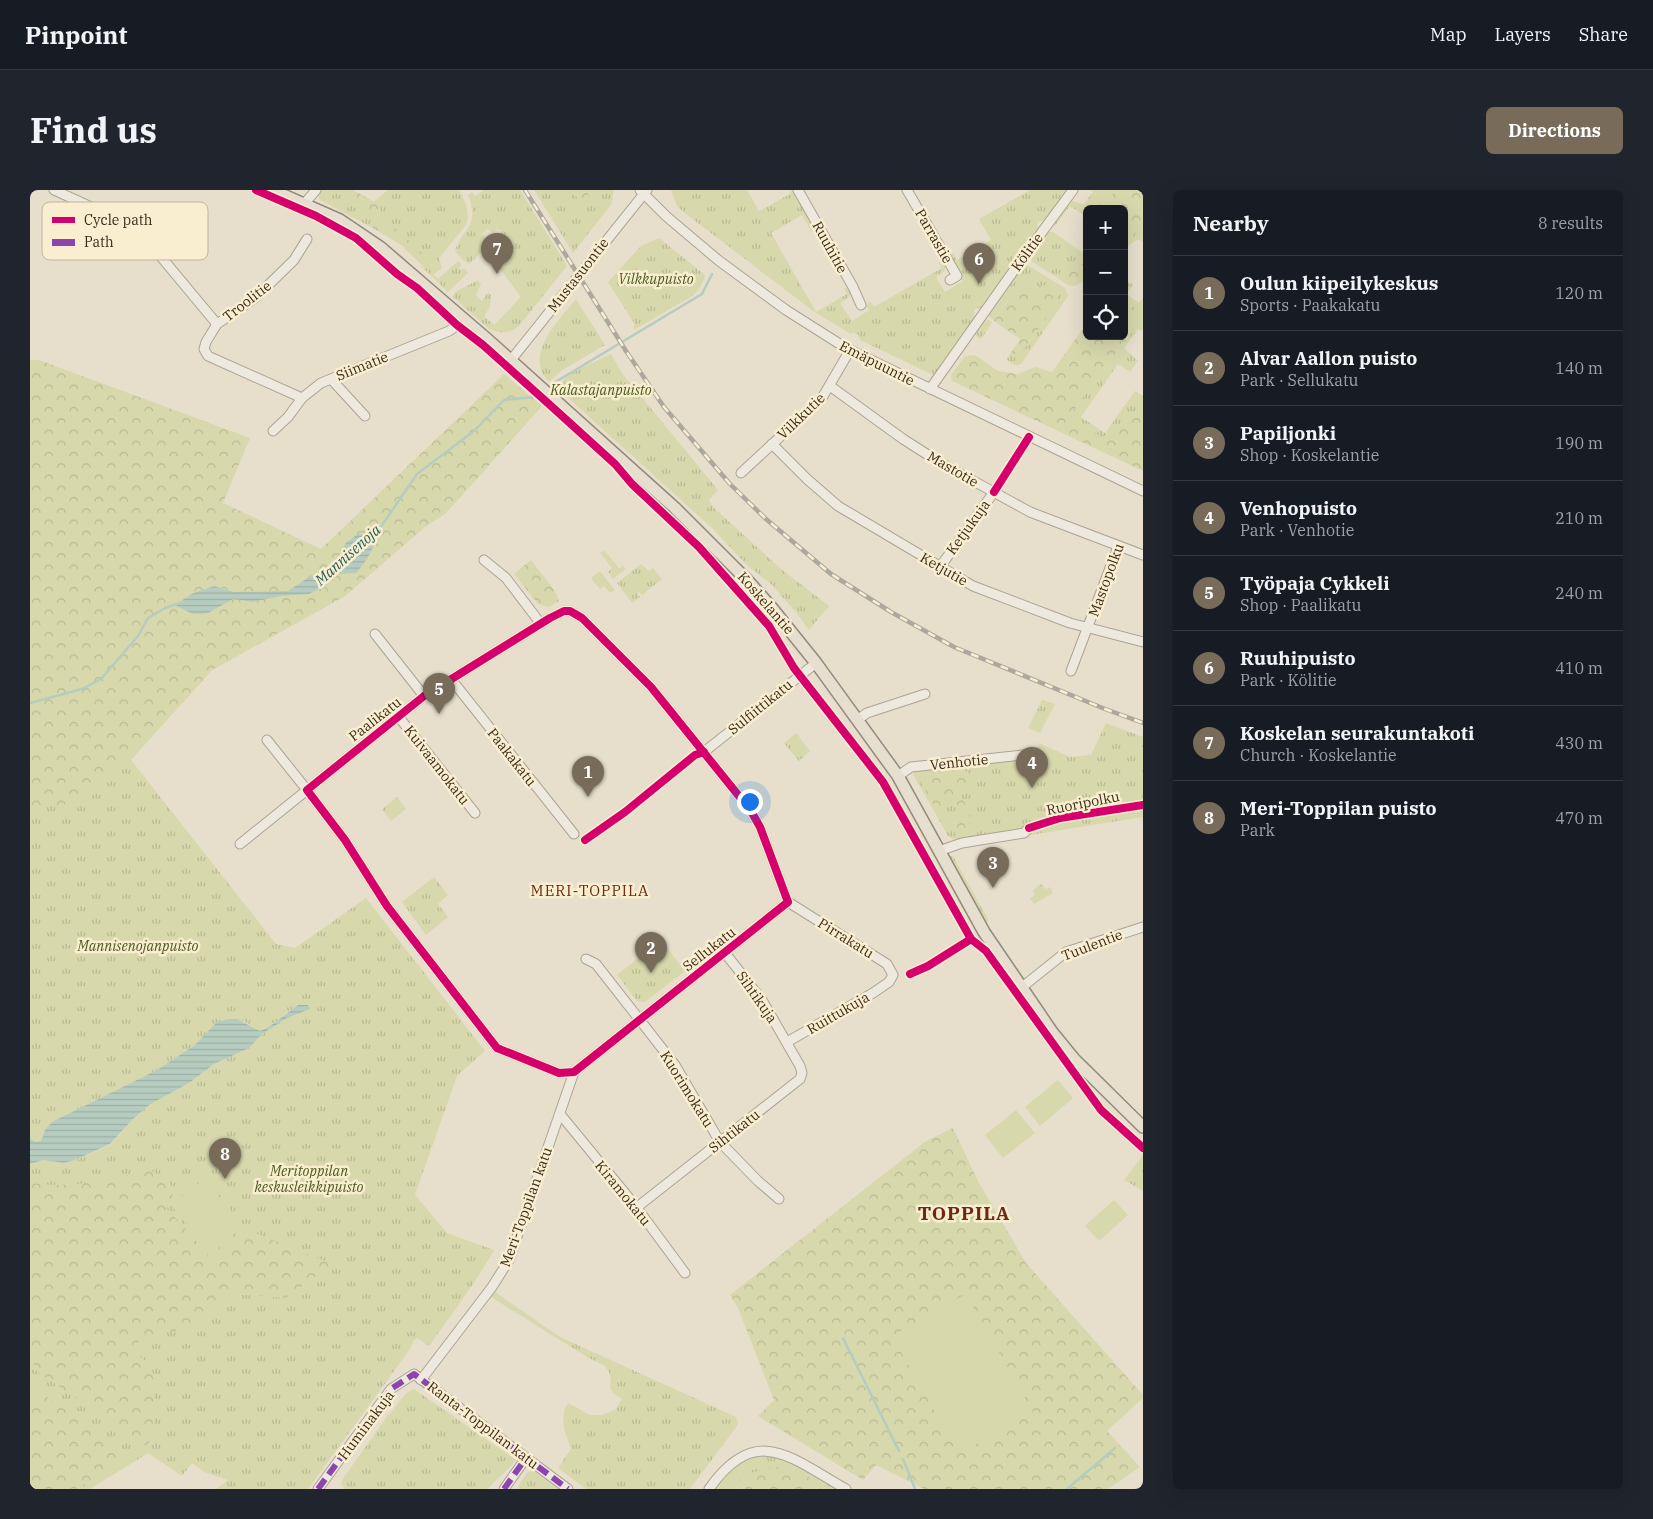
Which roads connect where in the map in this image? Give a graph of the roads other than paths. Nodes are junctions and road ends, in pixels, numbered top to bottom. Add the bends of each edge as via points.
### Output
1 (54, 190) edge
2 (272, 190) edge
3 (316, 190) edge
4 (798, 190) edge
5 (907, 190) edge
6 (643, 191) edge
7 (1076, 191) edge
8 (80, 202) edge
9 (304, 204) junction
10 (306, 239) dead end
11 (164, 260) edge
12 (950, 280) dead end
13 (861, 305) dead end
14 (465, 320) junction
15 (217, 324) junction
16 (850, 350) junction
17 (510, 360) junction
18 (331, 379) junction
19 (830, 386) junction
20 (930, 389) junction
21 (302, 398) junction
22 (364, 416) dead end
23 (273, 431) dead end
24 (772, 444) junction
25 (740, 473) dead end
26 (1143, 490) edge
27 (994, 492) junction
28 (1118, 547) junction
29 (1143, 555) edge
30 (484, 560) dead end
31 (940, 567) junction
32 (541, 624) junction
33 (1088, 628) junction
34 (375, 634) dead end
35 (1143, 642) edge
36 (816, 662) junction
37 (1071, 671) dead end
38 (451, 679) junction
39 (925, 694) dead end
40 (424, 696) junction
41 (398, 716) junction
42 (858, 720) junction
43 (267, 740) dead end
44 (704, 752) junction
45 (1023, 755) dead end
46 (898, 776) junction
47 (307, 790) junction
48 (475, 814) dead end
49 (1029, 828) dead end
50 (574, 834) dead end
51 (240, 844) dead end
52 (939, 851) junction
53 (788, 902) junction
54 (1143, 927) edge
55 (725, 953) junction
56 (586, 959) dead end
57 (889, 982) joint
58 (1021, 988) junction
59 (640, 1019) junction
60 (787, 1042) junction
61 (574, 1072) junction
62 (560, 1114) junction
63 (1143, 1127) edge
64 (720, 1142) junction
65 (779, 1199) dead end
66 (636, 1208) junction
67 (685, 1273) dead end
68 (422, 1380) junction
69 (526, 1458) junction
70 (318, 1489) edge
71 (504, 1489) edge
72 (568, 1489) edge
73 (709, 1489) edge
74 (846, 1489) edge

1 - 8 street
2 - 9 main road, Koskelantie
3 - 9 street
4 - 13 street, Ruuhitie
5 - 12 street, Parrastie via 957,276
6 - 16 street, Emäpuuntie via 666,216 718,260 786,310
6 - 17 street, Mustasuontie
7 - 20 street, Kölitie via 1022,258
9 - 14 main road, Koskelantie via 340,220 380,247
10 - 15 street, Troolitie via 294,260 255,298
11 - 15 street
14 - 17 main road, Koskelantie
14 - 18 street, Siimatie via 449,331
15 - 21 street, Troolitie via 206,342 204,350 208,356
16 - 19 street, Vilkkutie
16 - 20 street, Emäpuuntie
17 - 36 main road, Koskelantie via 720,552 772,607
18 - 21 street, Siimatie
18 - 22 street
19 - 24 street, Vilkkutie via 822,398
19 - 27 street, Mastotie via 938,462
20 - 26 street, Emäpuuntie
21 - 23 street, Siimatie
24 - 25 street, Vilkkutie
24 - 31 street, Ketjutie via 838,506
27 - 28 street, Mastotie via 1030,512
27 - 31 street, Ketjukuja
28 - 29 street, Mastotie
28 - 33 street, Mastopolku
30 - 32 street via 506,578
31 - 33 street, Ketjutie via 973,586
32 - 38 street, Paalikatu
32 - 44 street, Paalikatu via 564,611 578,615 652,688
33 - 35 street, Ketjutie
33 - 37 street, Mastopolku
34 - 40 street
36 - 42 main road, Koskelantie
36 - 44 street, Sulfiittikatu
38 - 40 street, Paalikatu
38 - 50 street, Paakakatu
39 - 42 street via 867,713
40 - 41 street, Paalikatu
41 - 47 street, Paalikatu
41 - 48 street, Kuivaamokatu
42 - 46 main road, Koskelantie
43 - 47 street
44 - 53 street via 760,826
45 - 46 street, Venhotie via 911,767
46 - 52 main road, Koskelantie
47 - 51 street, Paalikatu
47 - 61 street via 345,840 387,906 496,1048 559,1074
49 - 52 street via 1024,832 962,842
52 - 58 main road, Koskelantie via 984,932
53 - 55 street, Sellukatu
53 - 57 street, Pirrakatu via 887,964 893,975
54 - 58 street, Tuulentie via 1066,952
55 - 59 street, Sellukatu
55 - 60 street, Sihtikuja via 762,1000
56 - 59 street, Kuorimokatu via 596,964
57 - 60 street, Ruittukuja
58 - 63 main road, Koskelantie via 1074,1059
59 - 61 street, Sellukatu
59 - 64 street, Kuorimokatu via 675,1065
60 - 64 street, Sihtikatu via 800,1066 800,1079
61 - 62 street, Meri-Toppilan katu
62 - 66 street, Kiramokatu
62 - 68 street, Meri-Toppilan katu via 506,1265
64 - 65 street, Kuorimokatu
64 - 66 street, Sihtikatu
66 - 67 street, Kiramokatu
68 - 69 street, Ranta-Toppilan katu
68 - 70 street, Huminakuja via 414,1374 391,1389
69 - 71 street
69 - 72 street, Ranta-Toppilan katu
73 - 74 street via 736,1459 749,1452 765,1450 789,1456

